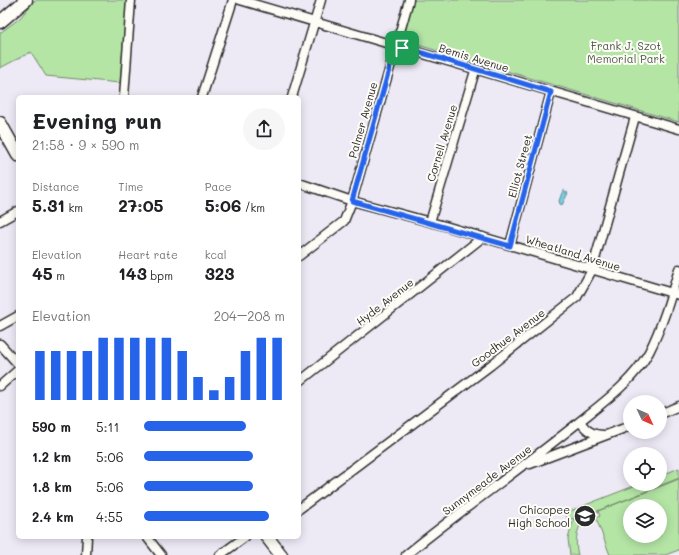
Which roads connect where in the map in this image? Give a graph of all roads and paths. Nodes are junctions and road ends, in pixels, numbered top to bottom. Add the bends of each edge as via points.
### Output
1 (26, 0) edge
2 (131, 0) edge
3 (233, 0) edge
4 (240, 0) edge
5 (321, 0) edge
6 (409, 0) edge
7 (0, 22) edge
8 (314, 22) junction
9 (396, 45) junction
10 (475, 70) junction
11 (551, 92) junction
12 (124, 95) edge
13 (203, 95) edge
14 (293, 95) edge
15 (635, 117) junction
16 (1, 128) edge
17 (679, 129) edge
18 (16, 152) edge
19 (301, 185) edge
20 (352, 201) junction
21 (16, 212) edge
22 (0, 221) edge
23 (430, 222) junction
24 (483, 237) junction
25 (510, 246) junction
26 (301, 254) edge
27 (679, 269) edge
28 (592, 270) junction
29 (675, 294) edge
30 (16, 317) edge
31 (0, 326) edge
32 (0, 344) edge
33 (16, 362) edge
34 (16, 372) edge
35 (301, 380) edge
36 (0, 386) edge
37 (679, 406) edge
38 (667, 411) edge
39 (580, 421) junction
40 (623, 429) edge
41 (607, 435) junction
42 (523, 467) junction
43 (301, 507) edge
44 (86, 539) edge
45 (149, 539) edge
46 (242, 539) edge
47 (269, 539) edge
48 (86, 555) edge
49 (161, 555) edge
50 (220, 555) edge
51 (281, 555) edge
52 (406, 555) edge

1 - 7 main road
2 - 12 street
3 - 13 street
4 - 8 street, Bemis Avenue
5 - 8 street
6 - 9 street, Palmer Avenue
8 - 9 street, Bemis Avenue
8 - 14 street
9 - 10 street, Bemis Avenue
9 - 20 street, Palmer Avenue
10 - 11 street, Bemis Avenue
10 - 23 street, Cornell Avenue
11 - 15 street, Bemis Avenue
11 - 25 street, Elliot Street
15 - 17 street, Bemis Avenue
15 - 28 street, Goodhue Avenue
16 - 18 main road
19 - 20 street, Wheatland Avenue
20 - 23 street, Wheatland Avenue
20 - 26 street, Palmer Avenue via 344,221
21 - 22 street
23 - 24 street, Wheatland Avenue
24 - 25 street, Wheatland Avenue
24 - 35 street, Hyde Avenue
25 - 28 street, Wheatland Avenue
27 - 29 street, Sunnymeade Avenue
28 - 29 street, Wheatland Avenue
28 - 43 street, Goodhue Avenue via 572,303
29 - 39 street, Sunnymeade Avenue via 649,352 635,372 618,390
30 - 31 street
32 - 33 street
34 - 36 street
37 - 38 street
39 - 41 street via 590,432
39 - 42 street, Sunnymeade Avenue
40 - 41 street
41 - 42 street
42 - 52 street, Sunnymeade Avenue
44 - 48 street
45 - 49 street
46 - 50 street
47 - 51 main road

